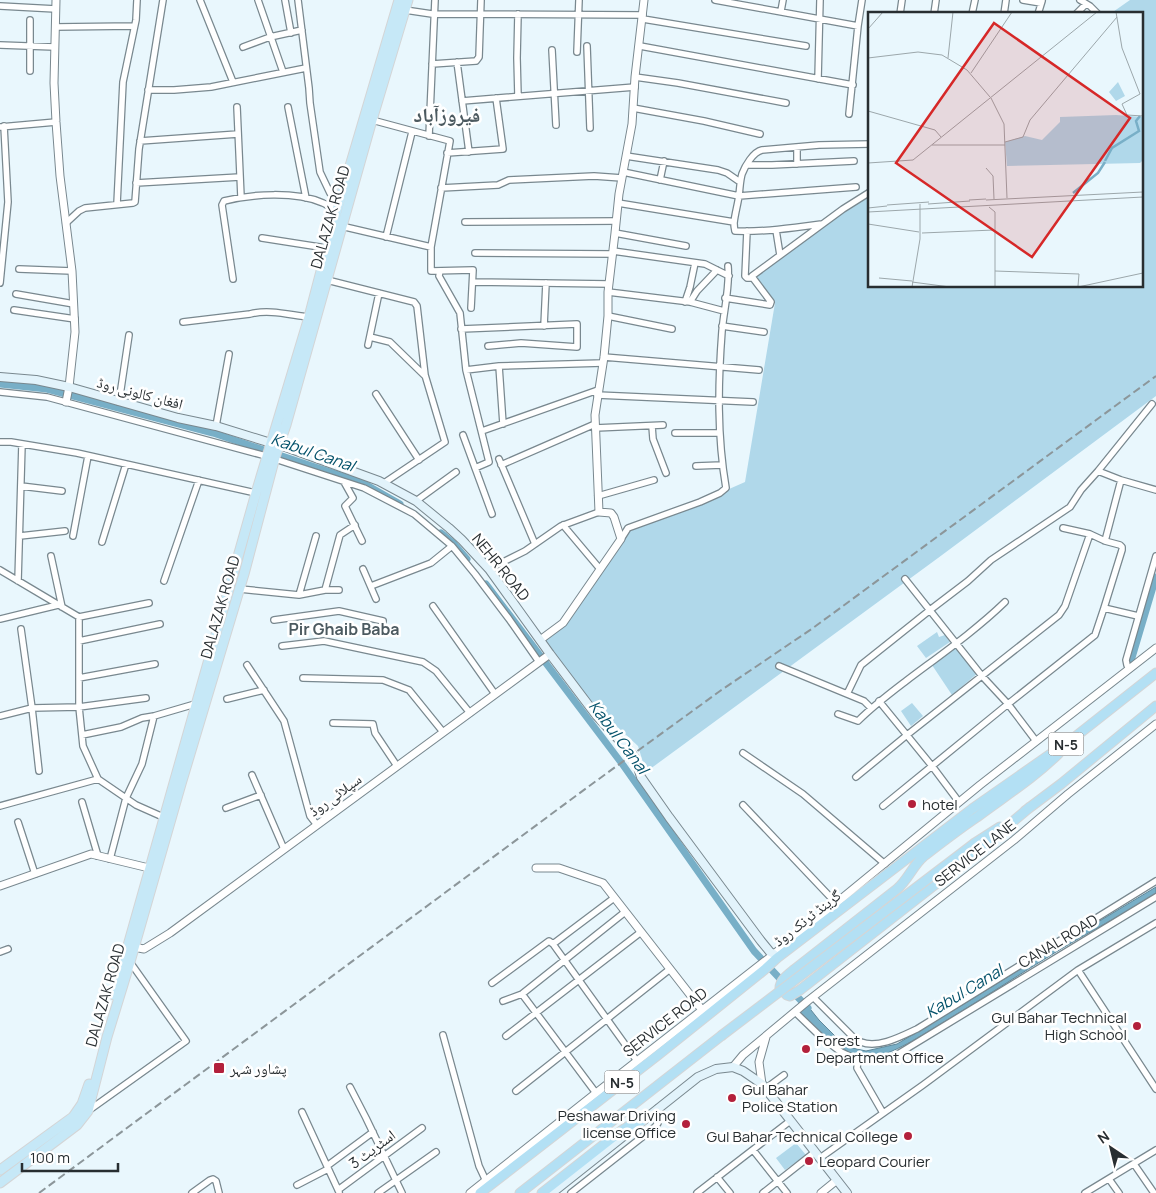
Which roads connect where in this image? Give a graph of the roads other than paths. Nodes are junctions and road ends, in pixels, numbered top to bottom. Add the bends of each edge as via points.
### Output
1 (56, 0) edge
2 (137, 0) edge
3 (163, 0) edge
4 (200, 0) edge
5 (258, 0) edge
6 (286, 0) edge
7 (298, 0) edge
8 (408, 0) edge
9 (436, 0) edge
10 (481, 0) edge
11 (579, 0) edge
12 (644, 0) edge
13 (715, 0) edge
14 (783, 0) edge
15 (820, 0) edge
16 (862, 0) edge
17 (1022, 0) edge
18 (1080, 0) edge
19 (744, 2) edge
20 (1042, 2) edge
21 (1086, 4) junction
22 (0, 6) edge
23 (400, 6) edge
24 (56, 9) junction
25 (781, 11) junction
26 (1078, 12) edge
27 (1096, 12) edge
28 (434, 14) junction
29 (480, 14) junction
30 (518, 14) junction
31 (578, 15) junction
32 (643, 17) junction
33 (820, 18) junction
34 (30, 20) dead end
35 (134, 26) junction
36 (858, 26) junction
37 (55, 27) junction
38 (302, 30) junction
39 (291, 33) junction
40 (270, 37) junction
41 (0, 46) edge
42 (30, 46) junction
43 (55, 46) junction
44 (587, 46) dead end
45 (640, 46) junction
46 (806, 46) dead end
47 (243, 47) dead end
48 (552, 50) dead end
49 (577, 52) dead end
50 (457, 62) junction
51 (432, 64) junction
52 (306, 68) junction
53 (30, 71) dead end
54 (283, 72) junction
55 (635, 78) junction
56 (818, 79) junction
57 (233, 82) junction
58 (853, 85) junction
59 (635, 87) junction
60 (148, 90) junction
61 (588, 90) junction
62 (554, 93) junction
63 (518, 96) junction
64 (496, 98) junction
65 (462, 101) junction
66 (786, 103) dead end
67 (237, 107) dead end
68 (288, 107) dead end
69 (633, 108) junction
70 (849, 114) dead end
71 (372, 120) junction
72 (56, 122) junction
73 (556, 125) dead end
74 (2, 126) edge
75 (590, 128) dead end
76 (412, 132) junction
77 (238, 134) junction
78 (760, 134) dead end
79 (429, 136) junction
80 (140, 141) junction
81 (868, 144) edge
82 (797, 147) junction
83 (3, 151) edge
84 (469, 152) junction
85 (448, 153) junction
86 (626, 156) junction
87 (664, 161) junction
88 (854, 161) dead end
89 (797, 164) junction
90 (747, 165) junction
91 (623, 175) junction
92 (240, 177) junction
93 (660, 180) junction
94 (740, 182) junction
95 (136, 184) junction
96 (856, 187) dead end
97 (442, 188) junction
98 (868, 193) edge
99 (739, 196) junction
100 (241, 197) junction
101 (306, 198) junction
102 (340, 200) junction
103 (618, 203) junction
104 (116, 204) junction
105 (337, 210) junction
106 (616, 221) junction
107 (465, 222) dead end
108 (734, 222) junction
109 (3, 223) edge
110 (66, 223) junction
111 (822, 224) junction
112 (341, 226) junction
113 (776, 230) junction
114 (747, 231) junction
115 (615, 234) junction
116 (386, 237) junction
117 (262, 238) dead end
118 (686, 246) dead end
119 (431, 247) junction
120 (326, 248) junction
121 (2, 251) edge
122 (613, 252) junction
123 (475, 253) dead end
124 (780, 255) junction
125 (696, 262) junction
126 (728, 266) dead end
127 (19, 269) dead end
128 (717, 270) junction
129 (72, 271) junction
130 (440, 271) junction
131 (0, 274) edge
132 (729, 276) junction
133 (753, 278) junction
134 (233, 279) dead end
135 (327, 280) junction
136 (473, 282) junction
137 (0, 283) edge
138 (546, 283) junction
139 (609, 284) junction
140 (608, 292) junction
141 (379, 293) junction
142 (16, 294) dead end
143 (725, 298) junction
144 (687, 302) junction
145 (74, 304) junction
146 (471, 308) dead end
147 (14, 310) dead end
148 (724, 311) junction
149 (309, 316) junction
150 (608, 316) junction
151 (75, 319) junction
152 (183, 322) dead end
153 (544, 326) junction
154 (722, 326) junction
155 (461, 329) junction
156 (672, 329) dead end
157 (764, 332) dead end
158 (129, 335) dead end
159 (370, 337) junction
160 (368, 345) dead end
161 (488, 346) dead end
162 (230, 354) dead end
163 (604, 360) junction
164 (499, 366) junction
165 (720, 366) junction
166 (466, 370) junction
167 (759, 370) dead end
168 (425, 376) junction
169 (0, 377) edge
170 (69, 387) junction
171 (0, 392) edge
172 (598, 393) junction
173 (376, 394) dead end
174 (718, 400) junction
175 (66, 402) junction
176 (119, 402) junction
177 (753, 402) dead end
178 (1152, 404) dead end
179 (503, 424) junction
180 (663, 425) dead end
181 (216, 426) junction
182 (595, 426) junction
183 (652, 426) junction
184 (482, 431) junction
185 (675, 433) dead end
186 (719, 433) junction
187 (463, 435) dead end
188 (0, 442) edge
189 (22, 444) junction
190 (273, 451) junction
191 (88, 456) junction
192 (419, 460) junction
193 (126, 464) junction
194 (722, 465) junction
195 (696, 466) dead end
196 (475, 468) junction
197 (1098, 471) junction
198 (456, 472) dead end
199 (666, 473) dead end
200 (199, 480) junction
201 (654, 480) dead end
202 (1121, 480) junction
203 (344, 482) junction
204 (384, 483) junction
205 (21, 486) junction
206 (1156, 490) edge
207 (62, 491) dead end
208 (256, 493) junction
209 (598, 496) junction
210 (416, 501) junction
211 (599, 512) junction
212 (492, 514) dead end
213 (354, 525) junction
214 (563, 525) junction
215 (1064, 528) dead end
216 (65, 531) dead end
217 (1090, 534) junction
218 (20, 536) junction
219 (73, 536) dead end
220 (316, 536) dead end
221 (621, 539) junction
222 (362, 541) dead end
223 (1105, 541) junction
224 (102, 542) dead end
225 (535, 544) junction
226 (452, 546) junction
227 (51, 556) dead end
228 (1156, 556) edge
229 (600, 568) junction
230 (363, 569) dead end
231 (489, 569) junction
232 (0, 570) edge
233 (905, 579) dead end
234 (18, 581) junction
235 (164, 581) dead end
236 (371, 586) junction
237 (240, 589) junction
238 (325, 590) junction
239 (339, 590) dead end
240 (299, 595) junction
241 (376, 599) dead end
242 (1005, 602) dead end
243 (149, 603) dead end
244 (60, 606) junction
245 (433, 606) dead end
246 (1104, 608) junction
247 (930, 610) junction
248 (1138, 616) junction
249 (79, 617) junction
250 (0, 619) edge
251 (274, 620) dead end
252 (383, 620) dead end
253 (160, 624) dead end
254 (20, 629) dead end
255 (540, 640) junction
256 (79, 641) junction
257 (956, 643) junction
258 (282, 646) dead end
259 (1156, 648) edge
260 (550, 655) junction
261 (539, 662) junction
262 (155, 664) dead end
263 (246, 665) dead end
264 (779, 666) dead end
265 (1129, 669) junction
266 (1156, 673) edge
267 (982, 676) junction
268 (79, 678) junction
269 (303, 678) dead end
270 (264, 690) junction
271 (495, 694) junction
272 (847, 694) junction
273 (146, 698) dead end
274 (227, 699) dead end
275 (879, 701) junction
276 (1008, 704) junction
277 (1156, 706) edge
278 (79, 707) junction
279 (198, 707) junction
280 (32, 708) junction
281 (871, 708) junction
282 (470, 713) junction
283 (838, 714) dead end
284 (0, 716) edge
285 (154, 716) junction
286 (333, 723) dead end
287 (1156, 724) edge
288 (443, 732) junction
289 (82, 735) junction
290 (907, 736) junction
291 (1075, 737) junction
292 (1036, 741) junction
293 (743, 753) dead end
294 (397, 766) junction
295 (932, 766) junction
296 (39, 771) dead end
297 (252, 775) dead end
298 (856, 777) dead end
299 (98, 778) junction
300 (1061, 784) junction
301 (1068, 794) junction
302 (261, 795) junction
303 (126, 798) junction
304 (82, 802) dead end
305 (959, 802) junction
306 (743, 805) dead end
307 (0, 806) edge
308 (883, 806) dead end
309 (226, 808) dead end
310 (1030, 808) junction
311 (943, 816) junction
312 (163, 817) junction
313 (18, 822) dead end
314 (317, 825) junction
315 (949, 826) junction
316 (163, 833) junction
317 (284, 849) junction
318 (98, 856) junction
319 (110, 859) junction
320 (885, 864) junction
321 (149, 868) junction
322 (536, 868) dead end
323 (35, 874) junction
324 (1156, 882) edge
325 (0, 886) edge
326 (148, 887) junction
327 (1156, 896) edge
328 (614, 898) junction
329 (836, 903) junction
330 (625, 912) junction
331 (890, 920) junction
332 (1156, 923) edge
333 (898, 931) junction
334 (641, 932) junction
335 (553, 944) junction
336 (130, 946) junction
337 (8, 949) dead end
338 (0, 952) edge
339 (773, 957) junction
340 (564, 960) junction
341 (836, 962) junction
342 (127, 963) junction
343 (762, 968) junction
344 (670, 969) junction
345 (1078, 970) junction
346 (844, 972) junction
347 (579, 980) junction
348 (492, 983) dead end
349 (522, 994) junction
350 (811, 998) junction
351 (503, 1001) dead end
352 (702, 1010) junction
353 (797, 1010) junction
354 (537, 1014) junction
355 (607, 1020) junction
356 (443, 1034) dead end
357 (506, 1036) dead end
358 (766, 1036) junction
359 (566, 1052) junction
360 (858, 1060) junction
361 (638, 1061) junction
362 (733, 1067) junction
363 (784, 1076) dead end
364 (350, 1087) dead end
365 (763, 1087) junction
366 (1156, 1090) edge
367 (516, 1091) dead end
368 (596, 1093) junction
369 (658, 1108) junction
370 (88, 1111) junction
371 (302, 1112) dead end
372 (883, 1113) junction
373 (642, 1121) junction
374 (790, 1121) junction
375 (422, 1128) dead end
376 (373, 1132) junction
377 (753, 1150) junction
378 (1156, 1150) edge
379 (436, 1152) dead end
380 (384, 1155) junction
381 (818, 1155) junction
382 (1134, 1164) junction
383 (327, 1168) junction
384 (0, 1170) edge
385 (717, 1178) junction
386 (1109, 1179) junction
387 (396, 1180) junction
388 (837, 1180) junction
389 (486, 1181) junction
390 (777, 1182) junction
391 (0, 1183) edge
392 (297, 1186) dead end
393 (339, 1192) edge
394 (575, 1192) edge
395 (192, 1193) edge
396 (219, 1193) edge
397 (378, 1193) edge
398 (402, 1193) edge
399 (470, 1193) edge
400 (480, 1193) edge
401 (520, 1193) edge
402 (542, 1193) edge
403 (552, 1193) edge
404 (697, 1193) edge
405 (730, 1193) edge
406 (763, 1193) edge
407 (786, 1193) edge
408 (821, 1193) edge
409 (847, 1193) edge
410 (1085, 1193) edge
411 (1119, 1193) edge
412 (1154, 1193) edge

1 - 24 street
2 - 35 street
3 - 60 street
4 - 57 street
5 - 40 street
6 - 39 street
7 - 38 street
8 - 23 main road, DALAZAK ROAD
9 - 28 street
10 - 29 street
11 - 31 street
12 - 32 street
13 - 19 street
14 - 25 street
15 - 33 street
16 - 36 street
17 - 20 street
18 - 21 street
19 - 25 street
21 - 26 street
21 - 27 street
22 - 24 street
23 - 28 street
23 - 71 main road, DALAZAK ROAD
23 - 102 main road, DALAZAK ROAD
24 - 37 street
25 - 33 street
28 - 29 street
28 - 51 street
29 - 30 street
29 - 50 street via 479,57 476,61
30 - 31 street
30 - 63 street
31 - 32 street
31 - 49 street
32 - 45 street
32 - 46 street
33 - 36 street
33 - 56 street
34 - 42 street
35 - 37 street
35 - 104 street via 123,82
36 - 58 street
37 - 43 street
38 - 39 street
38 - 52 street
39 - 40 street
40 - 47 street
40 - 54 street
41 - 42 street
42 - 43 street
42 - 53 street
43 - 72 street
44 - 61 street
45 - 55 street
45 - 56 street
48 - 62 street
50 - 51 street
50 - 65 street
51 - 79 street
52 - 54 street
52 - 102 street via 320,172 330,193
54 - 57 street
55 - 59 street
55 - 66 street
56 - 58 street
57 - 60 street via 211,87
58 - 70 street
59 - 61 street
59 - 69 street
60 - 80 street
61 - 62 street
61 - 75 street
62 - 63 street
62 - 73 street
63 - 64 street
64 - 65 street
64 - 84 street via 503,149
65 - 84 street
67 - 77 street
68 - 101 street
69 - 78 street
69 - 86 street
71 - 76 street
71 - 112 main road, DALAZAK ROAD
72 - 74 street
72 - 110 street
74 - 83 street
76 - 79 street
76 - 116 street
77 - 80 street
77 - 92 street
79 - 85 street via 450,141
80 - 95 street
81 - 82 street
82 - 89 street
82 - 90 street via 757,151
83 - 109 street via 8,202
84 - 85 street
85 - 97 street
86 - 87 street
86 - 91 street
87 - 93 street
87 - 94 street via 718,170
88 - 89 street
89 - 90 street
90 - 94 street
91 - 93 street
91 - 97 street via 509,180 498,185
91 - 103 street
92 - 95 street
92 - 100 street
93 - 99 street
94 - 99 street
95 - 104 street via 133,203
96 - 99 street
97 - 119 street
98 - 111 street
99 - 108 street
100 - 101 street
100 - 134 street via 222,205
101 - 105 street
102 - 105 main road, DALAZAK ROAD
103 - 106 street
103 - 108 street
104 - 110 street via 85,208
105 - 120 main road, DALAZAK ROAD
106 - 107 street
106 - 115 street
108 - 114 street via 736,231
109 - 121 street
110 - 129 street
111 - 113 street
111 - 124 street
112 - 116 street
112 - 135 main road, DALAZAK ROAD
113 - 114 street
113 - 124 street
114 - 133 street via 746,276
115 - 118 street
115 - 122 street
116 - 119 street
117 - 120 street
119 - 130 street via 431,271
120 - 149 main road, DALAZAK ROAD
121 - 131 street
122 - 123 street
122 - 125 street
122 - 139 street
124 - 133 street via 754,273
125 - 128 street
125 - 144 street
126 - 132 street
127 - 129 street
128 - 132 street
128 - 144 street
129 - 145 street
130 - 136 street via 473,270
130 - 155 street via 460,313
131 - 137 street
132 - 143 street
133 - 143 street via 770,305
135 - 141 street
135 - 190 main road, DALAZAK ROAD via 286,425
136 - 138 street
136 - 146 street
138 - 139 street
138 - 153 street
139 - 140 street
140 - 144 street
140 - 150 street
141 - 159 street
141 - 168 street via 414,302 417,306
142 - 145 street
143 - 148 street
144 - 148 street
145 - 151 street
147 - 151 street
148 - 154 street
149 - 152 street via 257,312
149 - 190 main road, DALAZAK ROAD
150 - 156 street
150 - 163 street
151 - 170 street
153 - 155 street
153 - 161 street via 577,324 576,347 522,343
154 - 157 street
154 - 165 street
155 - 166 street
158 - 176 street
159 - 160 street
159 - 168 street via 390,342
162 - 181 street
163 - 164 street
163 - 165 street
163 - 172 street
164 - 166 street
164 - 179 street
165 - 167 street
165 - 174 street
166 - 184 street
168 - 192 street via 445,442
169 - 170 main road, افغان کالونی روڈ
170 - 175 street
170 - 176 main road, افغان کالونی روڈ
171 - 175 street
172 - 174 street
172 - 179 street
172 - 182 street
173 - 192 street
174 - 177 street
174 - 186 street
175 - 190 street
176 - 181 main road, افغان کالونی روڈ
178 - 197 street
179 - 184 street
180 - 183 street
181 - 190 main road, افغان کالونی روڈ
182 - 183 street
182 - 209 street
182 - 225 street via 500,462
183 - 199 street via 653,439
184 - 196 street via 489,462
185 - 186 street
186 - 194 street
187 - 196 street
188 - 189 street
189 - 191 street
189 - 205 street
190 - 203 street
190 - 204 main road, NEHR ROAD
190 - 208 main road, DALAZAK ROAD
190 - 237 main road, DALAZAK ROAD
191 - 193 street
191 - 219 street
192 - 204 street
193 - 200 street
193 - 224 street
194 - 195 street
194 - 221 street via 726,488 720,493 628,528
196 - 212 street
197 - 202 street
197 - 247 street via 1070,507 992,560
198 - 210 street
200 - 208 street
200 - 235 street
201 - 209 street
202 - 206 street
202 - 223 street
203 - 213 street via 353,498 345,506
203 - 226 street via 364,488 414,514
204 - 210 main road, NEHR ROAD
205 - 207 street
205 - 218 street
208 - 279 main road, DALAZAK ROAD
209 - 211 street
210 - 231 main road, NEHR ROAD via 462,540
211 - 214 street
211 - 221 street via 611,513
213 - 222 street
213 - 238 street via 340,535
214 - 225 street
214 - 229 street
215 - 217 street
216 - 218 street
217 - 223 street
217 - 267 street via 1059,615
218 - 234 street
220 - 240 street
221 - 229 street
223 - 246 street via 1120,545 1122,550
225 - 231 street
226 - 236 street via 431,563
226 - 261 street
227 - 244 street
228 - 248 street
229 - 255 street via 563,622
230 - 236 street
231 - 255 main road, NEHR ROAD
232 - 234 street
233 - 247 street
234 - 244 street
236 - 241 street
237 - 240 street
237 - 279 main road, DALAZAK ROAD
238 - 239 street
238 - 240 street
242 - 257 street
243 - 249 street
244 - 249 street
244 - 250 street
245 - 271 street
246 - 248 street
246 - 276 street via 1095,635
247 - 257 street
247 - 272 street via 861,665
248 - 265 street via 1126,660
249 - 256 street
251 - 252 street via 339,611
253 - 256 street
254 - 280 street
255 - 260 main road, NEHR ROAD
256 - 268 street
257 - 267 street
257 - 275 street
258 - 282 street via 324,641 423,662 436,671
259 - 265 street
260 - 261 street, سپلائی روڈ
260 - 339 main road, NEHR ROAD via 596,715 632,754 641,777
261 - 271 street, سپلائی روڈ
262 - 268 street
263 - 270 street
264 - 272 street
265 - 292 street
266 - 291 highway, گرینڈ ٹرنک روڈ / N-5
267 - 276 street
267 - 290 street
268 - 278 street
269 - 288 street via 383,680 409,690
270 - 274 street
270 - 314 street via 284,721 310,816
271 - 282 street, سپلائی روڈ
272 - 281 street via 864,701
273 - 278 street
275 - 281 street
275 - 290 street
276 - 292 street
276 - 295 street
277 - 300 highway, N-5
278 - 280 street
278 - 289 street
279 - 285 street
279 - 312 main road, DALAZAK ROAD
279 - 316 main road, DALAZAK ROAD
280 - 284 street
280 - 296 street
281 - 283 street via 858,721
282 - 288 street, سپلائی روڈ
285 - 289 street
285 - 303 street via 142,764
286 - 294 street via 373,724 375,733
287 - 301 street, SERVICE LANE
288 - 294 street, سپلائی روڈ
289 - 299 street via 83,746
290 - 295 street
290 - 298 street
291 - 315 highway, گرینڈ ٹرنک روڈ / N-5
291 - 341 highway via 1033,777 921,858 898,889 790,974 780,988 787,995 794,995
292 - 305 street
293 - 320 street via 803,794
294 - 314 street, سپلائی روڈ
295 - 305 street
295 - 308 street
297 - 302 street
299 - 303 street
299 - 307 street
300 - 301 street
300 - 310 highway, N-5
301 - 333 street, SERVICE LANE
302 - 309 street
302 - 317 street
303 - 312 street
303 - 319 street
304 - 318 street
305 - 311 street
306 - 329 street
310 - 331 highway
310 - 401 highway, N-5, bridge via 975,843
311 - 315 street
311 - 320 street
312 - 316 main road, DALAZAK ROAD
313 - 323 street
314 - 317 street, سپلائی روڈ
315 - 339 highway, گرینڈ ٹرنک روڈ / N-5
316 - 321 main road, DALAZAK ROAD
316 - 326 main road, DALAZAK ROAD
317 - 336 street, سپلائی روڈ via 170,933 144,949
318 - 319 street
318 - 323 street via 92,854
319 - 321 street
320 - 329 street
321 - 326 main road, DALAZAK ROAD
322 - 328 street via 559,868 603,883
323 - 325 street
324 - 350 street via 898,1038 875,1044 862,1043
326 - 336 main road, DALAZAK ROAD
327 - 360 street, CANAL ROAD via 893,1057
328 - 330 street
328 - 335 street
329 - 339 street
330 - 334 street
330 - 340 street
331 - 333 street
331 - 341 highway
332 - 345 street
333 - 346 street, SERVICE LANE
334 - 344 street
334 - 347 street
335 - 340 street
335 - 348 street via 550,941
336 - 342 main road, DALAZAK ROAD
337 - 338 street
339 - 343 highway, گرینڈ ٹرنک روڈ / N-5
340 - 347 street
340 - 349 street
341 - 346 street
342 - 370 main road, DALAZAK ROAD
342 - 370 street via 186,1040
342 - 384 main road, DALAZAK ROAD via 82,1104 73,1117
343 - 352 street, SERVICE ROAD
343 - 400 highway, گرینڈ ٹرنک روڈ / N-5 via 658,1055
344 - 352 street
344 - 355 street
345 - 366 street
345 - 372 street
346 - 350 street, SERVICE LANE
347 - 354 street
347 - 355 street
349 - 351 street
349 - 354 street
350 - 353 street, SERVICE LANE
352 - 361 street, SERVICE ROAD
353 - 358 street, SERVICE LANE
353 - 360 street via 821,1037
354 - 357 street
354 - 359 street
355 - 359 street
355 - 361 street
356 - 389 street
358 - 362 street, SERVICE LANE
358 - 365 street via 759,1062
359 - 367 street
359 - 368 street
360 - 372 street via 857,1068
361 - 368 street, SERVICE ROAD
362 - 365 main road
362 - 369 main road via 716,1069 698,1077
363 - 365 street
364 - 376 street
365 - 374 main road
368 - 389 street, SERVICE ROAD
369 - 373 main road
369 - 394 street via 655,1127
370 - 391 main road, DALAZAK ROAD via 77,1125
371 - 383 street
372 - 381 street
373 - 402 highway via 621,1131
373 - 403 main road
374 - 377 street
374 - 381 main road
375 - 380 street, اسٹریٹ 3
376 - 380 street
376 - 383 street
377 - 385 street
377 - 390 street
378 - 382 street
379 - 387 street
380 - 387 street
380 - 393 street, اسٹریٹ 3
381 - 388 main road
381 - 390 street
382 - 386 street
382 - 412 street
383 - 392 street
383 - 393 street
385 - 404 street
385 - 405 street
386 - 410 street
386 - 411 street
387 - 397 street
387 - 398 street
388 - 408 street
388 - 409 main road
389 - 399 street, SERVICE ROAD
390 - 406 street
390 - 407 street
395 - 396 street via 213,1179

